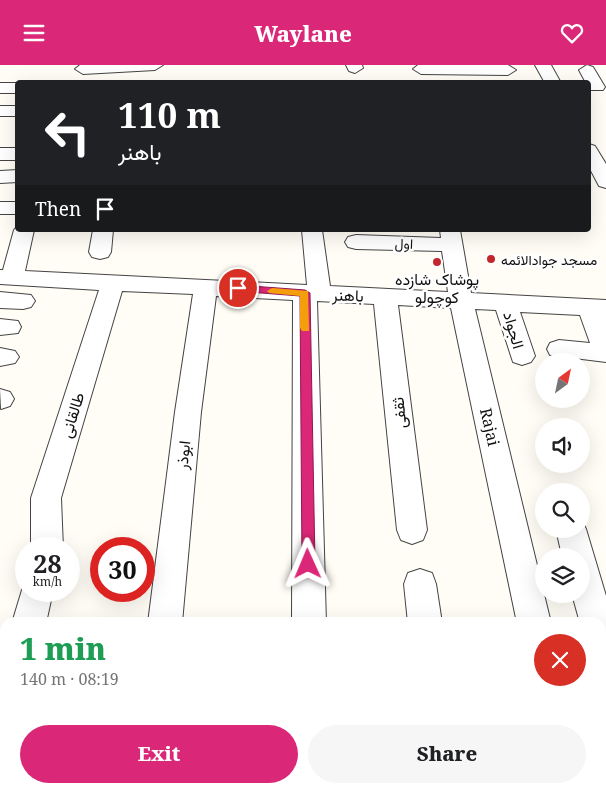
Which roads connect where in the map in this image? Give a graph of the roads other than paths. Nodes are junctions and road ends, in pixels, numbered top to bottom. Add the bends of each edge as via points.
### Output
1 (155, 65) edge
2 (543, 65) edge
3 (508, 70) dead end
4 (81, 72) edge
5 (422, 72) edge
6 (551, 80) edge
7 (0, 88) edge
8 (15, 88) edge
9 (0, 154) edge
10 (15, 154) edge
11 (591, 154) edge
12 (15, 176) edge
13 (0, 177) edge
14 (606, 182) edge
15 (0, 208) edge
16 (15, 208) edge
17 (23, 232) edge
18 (103, 232) edge
19 (312, 232) edge
20 (451, 237) edge
21 (356, 242) dead end
22 (100, 252) dead end
23 (6, 277) edge
24 (113, 283) junction
25 (206, 287) junction
26 (312, 294) junction
27 (386, 297) junction
28 (0, 300) edge
29 (23, 301) dead end
30 (461, 301) junction
31 (506, 303) junction
32 (597, 308) edge
33 (559, 349) dead end
34 (606, 352) edge
35 (522, 356) dead end
36 (412, 530) dead end
37 (47, 537) edge
38 (420, 584) dead end
39 (590, 598) edge
40 (34, 602) edge
41 (30, 617) edge
42 (166, 617) edge
43 (309, 617) edge
44 (424, 617) edge
45 (533, 617) edge
46 (595, 617) edge

1 - 4 street
2 - 6 street
3 - 5 street
7 - 8 street
9 - 10 street
11 - 14 street
12 - 13 street
15 - 16 street
17 - 23 street
18 - 22 street
19 - 26 street
20 - 21 street, اول
20 - 30 street, Rajai
23 - 24 street, باهنر
24 - 25 street, باهنر
24 - 37 street, طالقانی via 46,498
25 - 26 street, باهنر
25 - 42 street, ابوذر via 188,412
26 - 27 street, باهنر
26 - 43 street
27 - 30 street, باهنر
27 - 36 street, ثقفی
28 - 29 street
30 - 31 street, باهنر
30 - 45 street, Rajai
31 - 32 street, باهنر
31 - 35 street, الجواد
32 - 34 street
33 - 34 street
38 - 44 street
39 - 46 street
40 - 41 street

